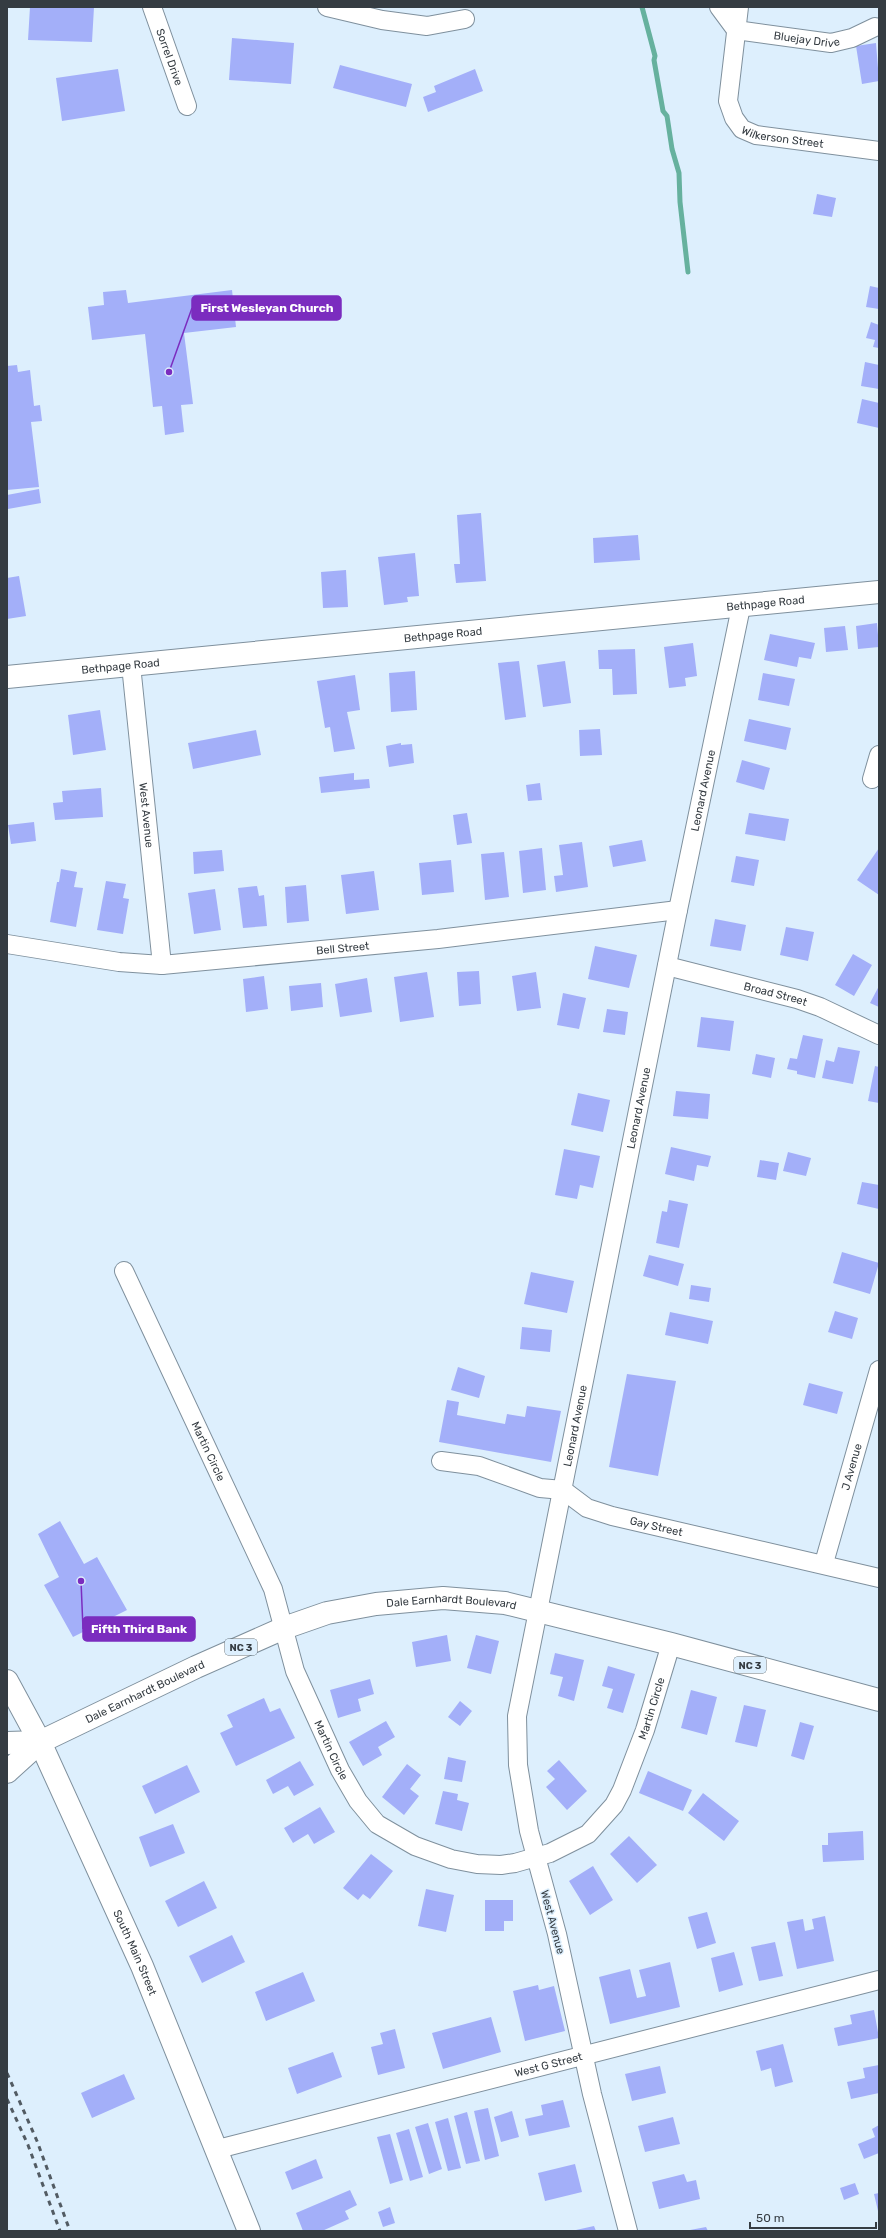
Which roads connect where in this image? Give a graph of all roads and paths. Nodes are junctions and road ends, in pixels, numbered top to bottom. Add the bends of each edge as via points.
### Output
1 (152, 7) edge
2 (328, 7) edge
3 (719, 7) edge
4 (739, 7) edge
5 (465, 19) dead end
6 (875, 27) dead end
7 (736, 30) junction
8 (187, 106) dead end
9 (879, 151) edge
10 (879, 592) edge
11 (740, 607) junction
12 (131, 665) junction
13 (7, 678) edge
14 (879, 755) edge
15 (872, 779) dead end
16 (678, 910) junction
17 (7, 944) edge
18 (162, 965) junction
19 (666, 966) junction
20 (879, 1035) edge
21 (124, 1271) dead end
22 (879, 1370) edge
23 (441, 1461) dead end
24 (563, 1490) junction
25 (824, 1564) junction
26 (879, 1578) edge
27 (539, 1611) junction
28 (284, 1628) junction
29 (671, 1644) junction
30 (7, 1681) edge
31 (879, 1700) edge
32 (40, 1742) junction
33 (7, 1743) edge
34 (7, 1772) edge
35 (536, 1857) junction
36 (879, 1980) edge
37 (584, 2055) junction
38 (218, 2149) junction
39 (249, 2231) edge
40 (628, 2231) edge

1 - 8 street, Sorrel Drive
2 - 5 street via 382,20 427,26
3 - 7 street
4 - 7 street, Wilkerson Street
6 - 7 street, Bluejay Drive via 852,38 832,43
7 - 9 street, Wilkerson Street via 728,101 734,118 742,129 756,136
10 - 11 main road, Bethpage Road
11 - 12 main road, Bethpage Road
11 - 16 street, Leonard Avenue
12 - 13 main road, Bethpage Road
12 - 18 street, West Avenue
14 - 15 street
16 - 18 street, Bell Street via 438,939
16 - 19 street, Leonard Avenue
17 - 18 street, Bell Street via 119,962
19 - 20 street, Broad Street via 797,999
19 - 24 street, Leonard Avenue
21 - 28 street, Martin Circle via 273,1589
22 - 25 street, J Avenue
23 - 24 street via 479,1466 540,1488
24 - 25 street, Gay Street via 587,1508 612,1516
24 - 27 street, Leonard Avenue
25 - 26 street, Gay Street
27 - 28 main road, Dale Earnhardt Boulevard / NC 3 via 505,1603 443,1598 376,1604 327,1612
27 - 29 main road, Dale Earnhardt Boulevard / NC 3
27 - 35 street, West Avenue via 518,1716 518,1765
28 - 32 main road, Dale Earnhardt Boulevard / NC 3
28 - 35 street, Martin Circle via 295,1671 340,1770 358,1801 377,1824 415,1846 451,1859 501,1865
29 - 31 main road, Dale Earnhardt Boulevard / NC 3
29 - 35 street, Martin Circle via 645,1730 614,1805 588,1834 550,1853
30 - 32 main road, South Main Street
32 - 33 main road, Dale Earnhardt Boulevard / NC 3
32 - 34 main road, Dale Earnhardt Boulevard / NC 3
32 - 38 main road, South Main Street via 142,1966
35 - 37 street, West Avenue via 557,1934
36 - 37 street, West G Street
37 - 38 street, West G Street
37 - 40 street, West Avenue
38 - 39 main road, South Main Street

